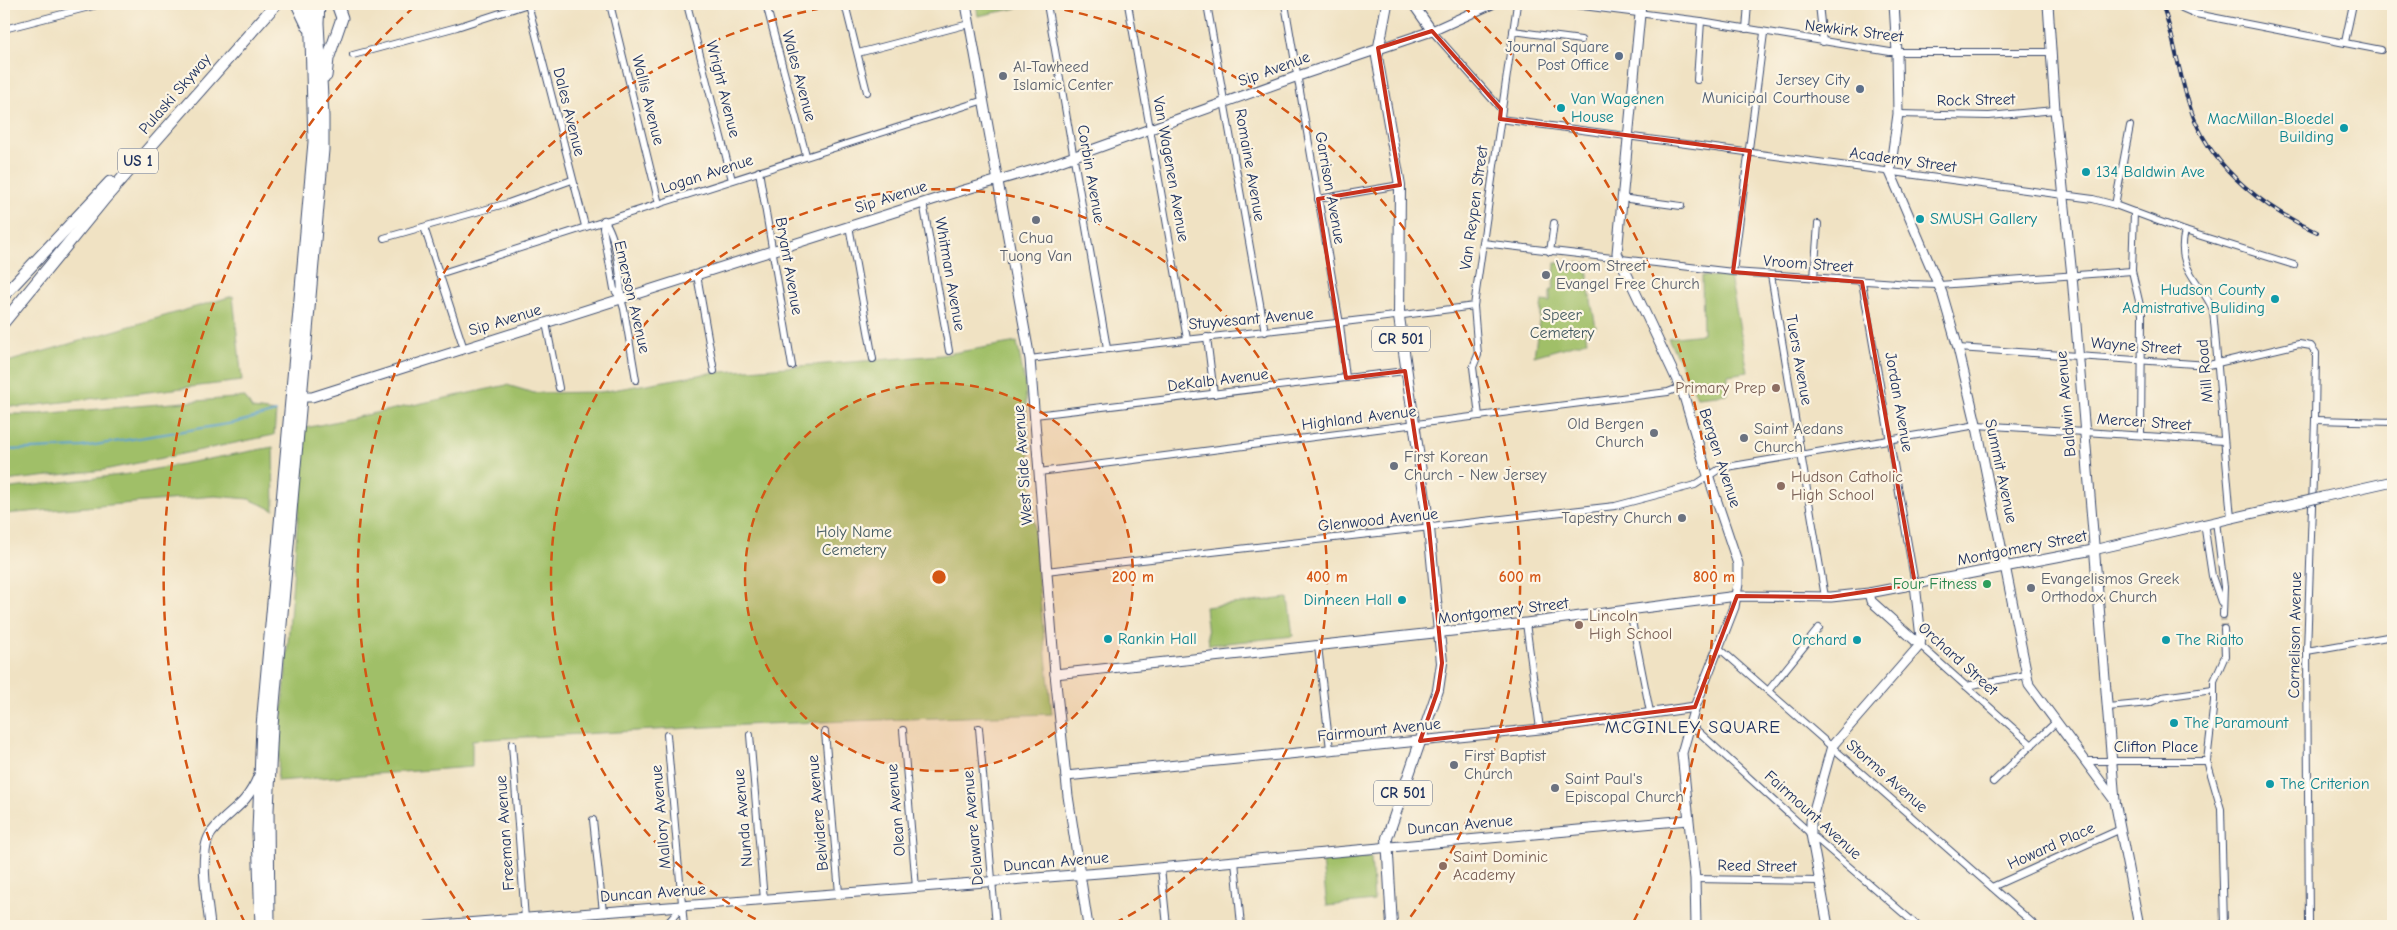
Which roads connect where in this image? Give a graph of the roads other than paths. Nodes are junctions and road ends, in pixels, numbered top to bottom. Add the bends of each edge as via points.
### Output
1 (101, 4) edge
2 (266, 4) edge
3 (276, 4) edge
4 (297, 4) edge
5 (310, 4) edge
6 (319, 4) edge
7 (337, 4) edge
8 (528, 4) edge
9 (610, 4) edge
10 (687, 4) edge
11 (766, 4) edge
12 (845, 4) edge
13 (966, 4) edge
14 (1047, 4) edge
15 (1128, 4) edge
16 (1207, 4) edge
17 (1285, 4) edge
18 (1387, 4) edge
19 (1413, 4) edge
20 (1492, 4) edge
21 (1516, 4) edge
22 (1566, 4) edge
23 (1748, 4) edge
24 (1819, 4) edge
25 (1894, 4) edge
26 (2048, 4) edge
27 (2183, 4) edge
28 (2353, 4) edge
29 (1641, 8) edge
30 (1701, 21) junction
31 (970, 24) junction
32 (4, 29) edge
33 (1746, 29) junction
34 (1432, 31) junction
35 (1513, 31) junction
36 (310, 32) junction
37 (1764, 33) junction
38 (1581, 40) dead end
39 (1823, 42) junction
40 (2345, 42) junction
41 (1378, 48) junction
42 (2381, 50) dead end
43 (1898, 52) junction
44 (2051, 52) junction
45 (858, 53) junction
46 (353, 55) dead end
47 (1298, 76) junction
48 (1697, 80) dead end
49 (868, 92) dead end
50 (984, 100) junction
51 (322, 102) junction
52 (1225, 102) junction
53 (1501, 109) junction
54 (2055, 110) junction
55 (1898, 114) junction
56 (1500, 119) junction
57 (2130, 126) dead end
58 (1150, 128) junction
59 (1628, 138) junction
60 (1750, 151) junction
61 (806, 155) junction
62 (1074, 157) junction
63 (759, 171) junction
64 (1890, 172) junction
65 (572, 180) junction
66 (732, 180) junction
67 (998, 180) junction
68 (1400, 185) junction
69 (2063, 195) junction
70 (1621, 198) junction
71 (1318, 199) junction
72 (923, 202) junction
73 (659, 204) junction
74 (2115, 205) junction
75 (1680, 206) dead end
76 (2134, 212) junction
77 (604, 220) junction
78 (1554, 223) dead end
79 (1818, 224) dead end
80 (585, 226) junction
81 (849, 226) junction
82 (424, 227) junction
83 (2185, 231) junction
84 (384, 238) dead end
85 (1483, 243) junction
86 (773, 250) junction
87 (1550, 252) junction
88 (1619, 261) junction
89 (2294, 265) dead end
90 (2132, 271) junction
91 (1733, 272) junction
92 (439, 274) junction
93 (697, 275) junction
94 (1771, 275) junction
95 (2072, 276) junction
96 (1814, 278) junction
97 (1862, 282) junction
98 (1939, 286) junction
99 (4, 295) edge
100 (621, 299) junction
101 (1474, 306) junction
102 (1398, 317) junction
103 (4, 322) edge
104 (546, 324) junction
105 (1340, 324) junction
106 (1265, 332) junction
107 (1207, 337) junction
108 (1187, 339) junction
109 (2311, 346) joint
110 (1108, 348) junction
111 (1958, 348) junction
112 (464, 349) junction
113 (949, 351) dead end
114 (2077, 356) junction
115 (873, 359) dead end
116 (1030, 359) junction
117 (2141, 360) junction
118 (2218, 364) junction
119 (792, 366) dead end
120 (714, 371) dead end
121 (1405, 371) junction
122 (1346, 378) junction
123 (636, 380) dead end
124 (1680, 386) junction
125 (558, 388) dead end
126 (1214, 394) junction
127 (296, 397) junction
128 (1035, 415) junction
129 (1479, 416) junction
130 (2316, 420) junction
131 (2393, 422) edge
132 (1414, 425) junction
133 (1977, 425) junction
134 (2084, 431) junction
135 (2141, 435) junction
136 (1890, 439) junction
137 (2224, 441) junction
138 (1801, 454) junction
139 (1040, 472) junction
140 (1709, 477) junction
141 (2393, 481) edge
142 (2231, 518) junction
143 (2216, 521) junction
144 (2204, 523) junction
145 (1429, 528) junction
146 (2094, 550) junction
147 (2005, 565) junction
148 (1046, 572) junction
149 (1914, 584) junction
150 (1869, 593) junction
151 (1737, 596) junction
152 (1825, 597) junction
153 (2222, 606) junction
154 (1630, 611) junction
155 (2223, 615) tunnel mouth
156 (1526, 624) junction
157 (1820, 628) dead end
158 (2224, 629) tunnel mouth
159 (1439, 633) junction
160 (2393, 636) edge
161 (1920, 645) junction
162 (1318, 646) junction
163 (1719, 648) junction
164 (2307, 651) junction
165 (1055, 674) junction
166 (2026, 675) junction
167 (1966, 686) junction
168 (2213, 690) junction
169 (1768, 691) junction
170 (2112, 706) junction
171 (1695, 707) junction
172 (1650, 712) junction
173 (2057, 722) junction
174 (1690, 724) junction
175 (979, 728) dead end
176 (1540, 729) junction
177 (903, 730) dead end
178 (825, 732) dead end
179 (750, 734) dead end
180 (667, 735) dead end
181 (1420, 741) junction
182 (512, 744) dead end
183 (2032, 745) junction
184 (1832, 746) junction
185 (1330, 749) junction
186 (2113, 760) junction
187 (2086, 761) junction
188 (2207, 761) junction
189 (260, 774) junction
190 (1066, 776) junction
191 (1993, 782) dead end
192 (2115, 801) junction
193 (593, 820) dead end
194 (1688, 820) junction
195 (2121, 829) junction
196 (1811, 834) junction
197 (1386, 847) junction
198 (1235, 861) junction
199 (1161, 868) junction
200 (1080, 875) junction
201 (1695, 879) junction
202 (1819, 881) junction
203 (992, 882) junction
204 (1992, 887) junction
205 (916, 888) junction
206 (839, 893) junction
207 (764, 900) junction
208 (683, 906) junction
209 (602, 912) junction
210 (526, 919) junction
211 (210, 926) edge
212 (261, 926) edge
213 (269, 926) edge
214 (427, 926) edge
215 (665, 926) edge
216 (684, 926) edge
217 (996, 926) edge
218 (1088, 926) edge
219 (1167, 926) edge
220 (1241, 926) edge
221 (1392, 926) edge
222 (1696, 926) edge
223 (1828, 926) edge
224 (1918, 926) edge
225 (2036, 926) edge
226 (2139, 926) edge
227 (2224, 926) edge
228 (2309, 926) edge

1 - 32 street
2 - 99 highway, Pulaski Skyway / US 1 via 88,206
3 - 103 highway, Pulaski Skyway / US 1 via 88,219
4 - 36 highway
5 - 36 highway
6 - 51 highway
7 - 51 highway via 342,18 328,59
8 - 46 street
8 - 65 street, Dales Avenue
9 - 73 street, Wallis Avenue
10 - 66 street, Wright Avenue
11 - 61 street, Wales Avenue
12 - 45 street
13 - 31 street, West Side Avenue
14 - 62 street, Corbin Avenue
15 - 58 street, Van Wagenen Avenue
16 - 52 street, Romaine Avenue
17 - 47 street, Garrison Avenue
18 - 41 main road, CR 501
19 - 34 street
20 - 34 street, Sip Avenue
21 - 35 street, Van Reypen Street
22 - 29 street, Newkirk Street
23 - 33 street
24 - 39 street
25 - 43 street
26 - 44 street, Baldwin Avenue
27 - 40 street via 2186,11
28 - 40 street
29 - 30 street, Newkirk Street
29 - 59 street, Bergen Avenue
30 - 33 street, Newkirk Street
30 - 48 street
31 - 45 street
31 - 50 street, West Side Avenue
33 - 37 street, Newkirk Street
34 - 41 street, Sip Avenue
34 - 53 street
35 - 38 street
35 - 53 street, Van Reypen Street
36 - 127 highway via 314,131
37 - 39 street, Newkirk Street
37 - 60 street
39 - 43 street, Newkirk Street
40 - 42 street
41 - 47 street, Sip Avenue
41 - 68 main road, CR 501
43 - 44 street, Newkirk Street
43 - 55 street
44 - 54 street, Baldwin Avenue
45 - 49 street
47 - 52 street, Sip Avenue
47 - 71 street, Garrison Avenue
50 - 61 street, Logan Avenue
50 - 67 street, West Side Avenue
51 - 127 highway via 322,164
52 - 58 street, Sip Avenue
52 - 106 street, Romaine Avenue
53 - 56 street, Van Reypen Street
54 - 55 street, Rock Street via 1989,116
54 - 69 street, Baldwin Avenue
55 - 64 street
56 - 59 street, Academy Street
56 - 85 street, Van Reypen Street
57 - 74 street
58 - 62 street, Sip Avenue
58 - 108 street, Van Wagenen Avenue
59 - 60 street, Academy Street
59 - 70 street, Bergen Avenue
60 - 64 street, Academy Street
60 - 91 street
61 - 63 street, Logan Avenue
62 - 67 street, Sip Avenue
62 - 110 street, Corbin Avenue
63 - 66 street, Logan Avenue
63 - 86 street, Bryant Avenue
64 - 69 street, Academy Street
64 - 98 street, Summit Avenue
65 - 80 street, Dales Avenue
65 - 82 street
66 - 73 street, Logan Avenue
67 - 72 street, Sip Avenue
67 - 116 street, West Side Avenue
68 - 71 street
68 - 102 main road, CR 501
69 - 74 street, Academy Street
69 - 95 street, Baldwin Avenue
70 - 75 street
70 - 88 street, Bergen Avenue
71 - 105 street, Garrison Avenue
72 - 81 street, Sip Avenue
72 - 113 street, Whitman Avenue
73 - 77 street, Logan Avenue
74 - 76 street, Academy Street
76 - 83 street, Academy Street
76 - 90 street
77 - 80 street, Logan Avenue
77 - 100 street, Emerson Avenue via 614,289
78 - 87 street
79 - 96 street
80 - 92 street, Logan Avenue
81 - 86 street, Sip Avenue
81 - 115 street
82 - 84 street
82 - 92 street
83 - 89 street, Academy Street
83 - 118 street, Mill Road via 2186,268 2194,283 2208,297 2213,310
85 - 87 street, Vroom Street
85 - 101 street, Van Reypen Street
86 - 93 street, Sip Avenue
86 - 119 street, Bryant Avenue
87 - 88 street, Vroom Street
88 - 91 street, Vroom Street
88 - 124 street, Bergen Avenue
90 - 95 street, Vroom Street
90 - 117 street via 2142,314
91 - 94 street, Vroom Street
92 - 112 street
93 - 100 street, Sip Avenue
93 - 120 street
94 - 96 street, Vroom Street
94 - 138 street, Tuers Avenue
95 - 98 street, Vroom Street
95 - 114 street, Baldwin Avenue
96 - 97 street, Vroom Street
97 - 98 street, Vroom Street
97 - 136 street, Jordan Avenue
98 - 111 street, Summit Avenue
100 - 104 street, Sip Avenue
100 - 123 street, Emerson Avenue
101 - 102 street, Stuyvesant Avenue
101 - 129 street, Van Reypen Street via 1478,355 1473,367
102 - 105 street, Stuyvesant Avenue
102 - 121 main road, CR 501
104 - 112 street, Sip Avenue
104 - 125 street
105 - 106 street, Stuyvesant Avenue
105 - 122 street, Garrison Avenue
106 - 107 street, Stuyvesant Avenue
107 - 108 street, Stuyvesant Avenue
107 - 126 street
108 - 110 street, Stuyvesant Avenue
109 - 118 street, Wayne Street via 2299,344
109 - 130 street, Cornelison Avenue via 2317,358
110 - 116 street, Stuyvesant Avenue
111 - 114 street, Wayne Street
111 - 133 street, Summit Avenue
112 - 127 street, Sip Avenue via 312,397
114 - 117 street, Wayne Street
114 - 134 street, Baldwin Avenue
116 - 128 street, West Side Avenue
117 - 118 street, Wayne Street
117 - 135 street
118 - 137 street, Mill Road
121 - 122 street, DeKalb Avenue
121 - 132 main road, CR 501
122 - 126 street, DeKalb Avenue
124 - 129 street, Highland Avenue via 1668,392
124 - 140 street, Bergen Avenue
126 - 128 street, DeKalb Avenue
127 - 189 highway via 264,696
127 - 213 highway via 272,726 268,810
128 - 139 street, West Side Avenue
129 - 132 street, Highland Avenue
130 - 131 street
130 - 164 street, Cornelison Avenue
132 - 139 street, Highland Avenue
132 - 145 main road, CR 501
133 - 134 street, Mercer Street
133 - 136 street, Mercer Street
133 - 147 street, Summit Avenue
134 - 135 street, Mercer Street
134 - 146 street, Baldwin Avenue
135 - 137 street, Mercer Street
136 - 138 street, Mercer Street
136 - 149 street, Jordan Avenue
137 - 142 street, Mill Road
138 - 140 street, Mercer Street via 1721,468
138 - 152 street, Tuers Avenue
139 - 148 street, West Side Avenue
140 - 145 street, Glenwood Avenue via 1695,485 1615,506
140 - 151 street, Bergen Avenue via 1738,564
141 - 142 street, Montgomery Street, bridge
142 - 143 street, Montgomery Street
143 - 144 street, Montgomery Street
143 - 153 street via 2224,587
144 - 146 street, Montgomery Street
144 - 153 street via 2212,576
145 - 148 street, Glenwood Avenue
145 - 159 main road, CR 501
146 - 147 street, Montgomery Street
146 - 170 street, Baldwin Avenue
147 - 149 street, Montgomery Street
147 - 166 street, Summit Avenue
148 - 165 street, West Side Avenue
149 - 150 street, Montgomery Street
149 - 161 street, Jordan Avenue via 1922,638
150 - 152 street, Montgomery Street
150 - 161 street, Orchard Street via 1871,601
151 - 152 street, Montgomery Street
151 - 154 street, Montgomery Street
151 - 163 street, Bergen Avenue
153 - 155 street
154 - 156 street, Montgomery Street
154 - 172 street
156 - 159 street, Montgomery Street
156 - 176 street
157 - 169 street
158 - 168 street via 2225,656
159 - 162 street, Montgomery Street
159 - 181 main road, CR 501 via 1442,674
160 - 164 street
161 - 167 street, Orchard Street
161 - 184 street
162 - 165 street, Montgomery Street
162 - 185 street
163 - 169 street, Storms Avenue
163 - 171 street, Bergen Avenue
164 - 228 street, Cornelison Avenue
165 - 190 street, West Side Avenue
166 - 167 street
166 - 173 street, Summit Avenue via 2028,686
167 - 183 street, Orchard Street
168 - 170 street via 2149,703
168 - 188 street
169 - 184 street, Storms Avenue
170 - 186 street, Baldwin Avenue
171 - 172 street, Fairmount Avenue
171 - 174 street, Bergen Avenue
172 - 176 street, Fairmount Avenue
173 - 183 street
173 - 187 street, Summit Avenue
174 - 194 street, Bergen Avenue via 1682,752
174 - 196 street, Fairmount Avenue
175 - 203 street, Delaware Avenue
176 - 181 street, Fairmount Avenue
177 - 205 street, Olean Avenue
178 - 206 street, Belvidere Avenue
179 - 207 street, Nunda Avenue
180 - 208 street, Mallory Avenue
181 - 185 street, Fairmount Avenue
181 - 197 main road, CR 501
182 - 210 street, Freeman Avenue
183 - 191 street
184 - 196 street via 1811,821
184 - 204 street, Storms Avenue
185 - 190 street, Fairmount Avenue
186 - 187 street, Clifton Place
186 - 188 street, Clifton Place
186 - 192 street, Baldwin Avenue
187 - 192 street, Summit Avenue
188 - 227 street, Clifton Place via 2221,809
189 - 211 street via 250,795 214,829 207,840 204,854
189 - 212 highway
190 - 200 street, West Side Avenue
192 - 195 street, Summit Avenue
193 - 209 street
194 - 197 street, Duncan Avenue
194 - 201 street, Bergen Avenue
195 - 204 street, Howard Place
195 - 226 street, Summit Avenue
196 - 202 street
196 - 224 street, Fairmount Avenue
197 - 198 street, Duncan Avenue
197 - 221 main road, CR 501
198 - 199 street, Duncan Avenue
198 - 220 street
199 - 200 street, Duncan Avenue
199 - 219 street
200 - 203 street, Duncan Avenue
200 - 218 street, West Side Avenue
201 - 202 street, Reed Street
201 - 222 street, Bergen Avenue
202 - 223 street
203 - 205 street, Duncan Avenue
203 - 217 street, Delaware Avenue
204 - 225 street, Storms Avenue
205 - 206 street, Duncan Avenue
206 - 207 street, Duncan Avenue
207 - 208 street, Duncan Avenue
208 - 209 street, Duncan Avenue
208 - 215 street
208 - 216 street, Mallory Avenue
209 - 210 street, Duncan Avenue
210 - 214 street, Duncan Avenue

